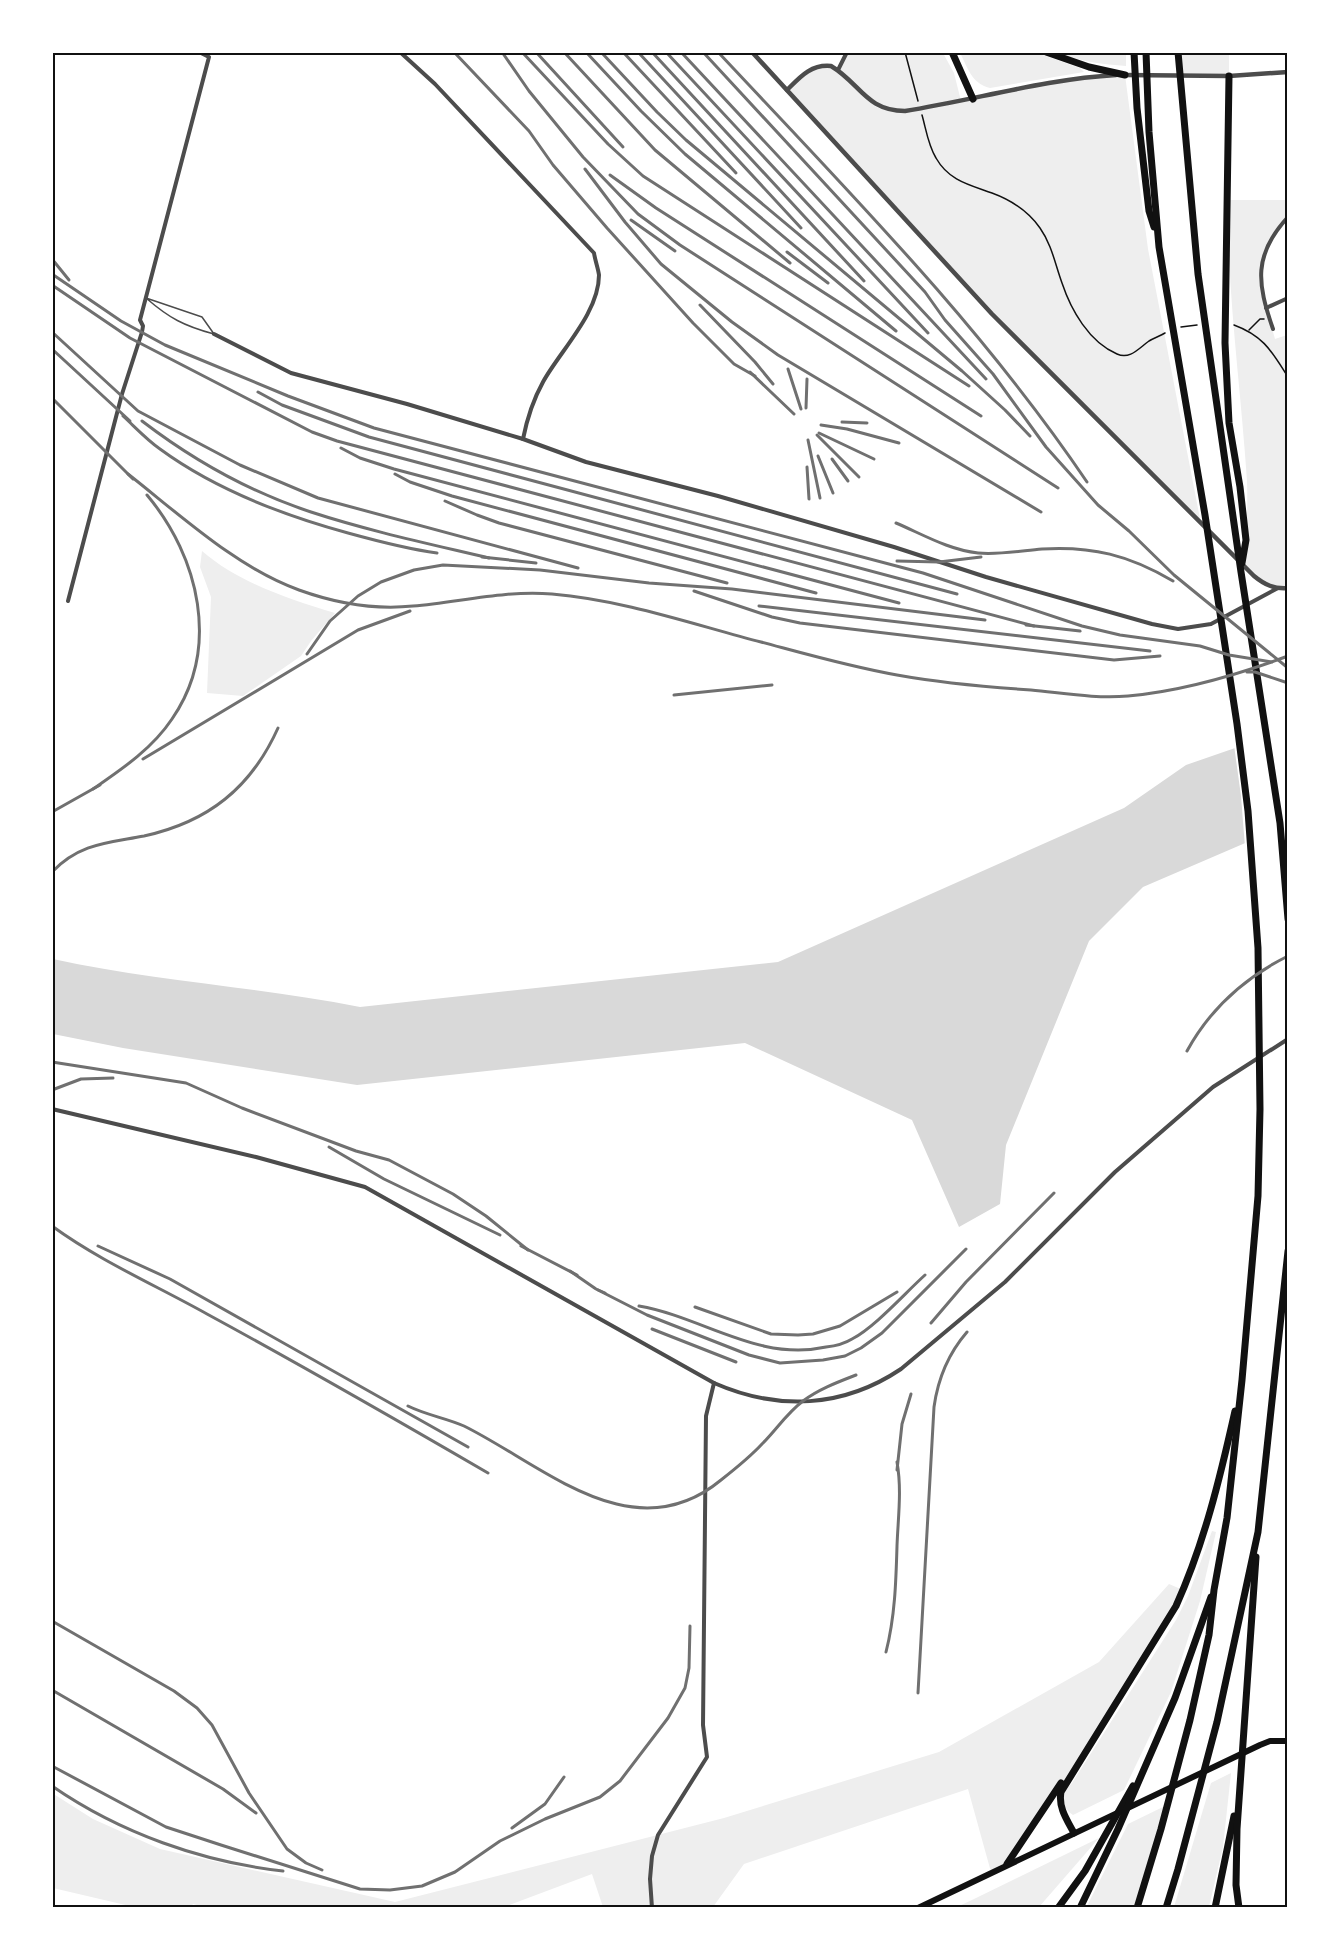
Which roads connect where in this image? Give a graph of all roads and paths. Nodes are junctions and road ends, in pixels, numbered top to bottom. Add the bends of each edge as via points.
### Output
1 (199, 52) edge
2 (400, 52) edge
3 (752, 52) edge
4 (847, 52) edge
5 (905, 52) edge
6 (952, 52) edge
7 (1046, 52) edge
8 (1134, 52) edge
9 (1146, 52) edge
10 (1178, 52) edge
11 (838, 70) junction
12 (1287, 72) edge
13 (1107, 73) junction
14 (1125, 75) joint
15 (911, 76) dead end
16 (1229, 76) junction
17 (787, 90) junction
18 (973, 99) junction
19 (931, 147) dead end
20 (1287, 217) edge
21 (1159, 247) junction
22 (146, 298) junction
23 (1287, 298) edge
24 (1266, 308) junction
25 (1264, 319) dead end
26 (1273, 329) dead end
27 (214, 334) junction
28 (1150, 341) dead end
29 (1287, 377) edge
30 (523, 439) junction
31 (1241, 572) junction
32 (1278, 588) junction
33 (1287, 588) edge
34 (68, 602) dead end
35 (1287, 919) edge
36 (1287, 1040) edge
37 (52, 1109) edge
38 (1287, 1251) edge
39 (1242, 1380) junction
40 (714, 1383) junction
41 (1258, 1532) junction
42 (1214, 1590) junction
43 (1287, 1741) edge
44 (1084, 1752) junction
45 (1152, 1752) junction
46 (1240, 1775) junction
47 (1074, 1833) junction
48 (1007, 1864) junction
49 (1287, 1879) edge
50 (652, 1908) edge
51 (918, 1908) edge
52 (1058, 1908) edge
53 (1080, 1908) edge
54 (1137, 1908) edge
55 (1166, 1908) edge
56 (1215, 1908) edge
57 (1239, 1908) edge
58 (1287, 1908) edge

1 - 22 street via 209,57
2 - 30 street via 594,253 599,276 594,296 585,319 543,382 529,412
3 - 17 street
4 - 11 street
5 - 15 path
6 - 18 highway
7 - 13 highway
8 - 21 highway via 1149,211
9 - 21 highway
10 - 31 highway via 1194,240
11 - 17 street via 821,65 812,68
11 - 18 street via 871,101 891,111
12 - 16 street
13 - 14 highway
13 - 18 street
14 - 16 street
16 - 31 highway via 1225,343 1229,423 1246,540
17 - 32 street via 992,314 1254,576
19 - 28 path via 941,166 956,180 1003,198 1031,217 1049,244 1074,312 1103,346 1124,356
20 - 24 street via 1264,254 1261,289
21 - 39 highway via 1237,724 1256,915 1260,1035 1258,1196
22 - 27 lane via 165,315
22 - 27 lane via 202,317
22 - 34 street via 140,320 142,332
23 - 24 street
24 - 26 street
25 - 29 path via 1248,330 1276,356
27 - 30 street via 291,374
30 - 32 street via 586,462 718,496 986,577 1178,629 1211,624
31 - 35 highway via 1280,824
32 - 33 street
36 - 40 street via 1213,1087 1115,1172 1005,1282 885,1380 849,1395 794,1402 760,1399
37 - 40 street via 365,1187
38 - 41 highway
39 - 42 highway via 1227,1518
39 - 44 highway via 1206,1527 1188,1580 1161,1631
40 - 50 street via 706,1416 703,1725 707,1757 658,1835 650,1879
41 - 46 highway
41 - 55 highway via 1217,1722
42 - 45 highway
42 - 54 highway via 1209,1635 1184,1742
43 - 47 main road via 1260,1744
44 - 47 highway via 1059,1800
44 - 48 highway
45 - 52 highway via 1085,1871
45 - 53 highway
46 - 56 highway
46 - 57 highway via 1236,1857
47 - 48 main road
48 - 51 main road
49 - 58 street

